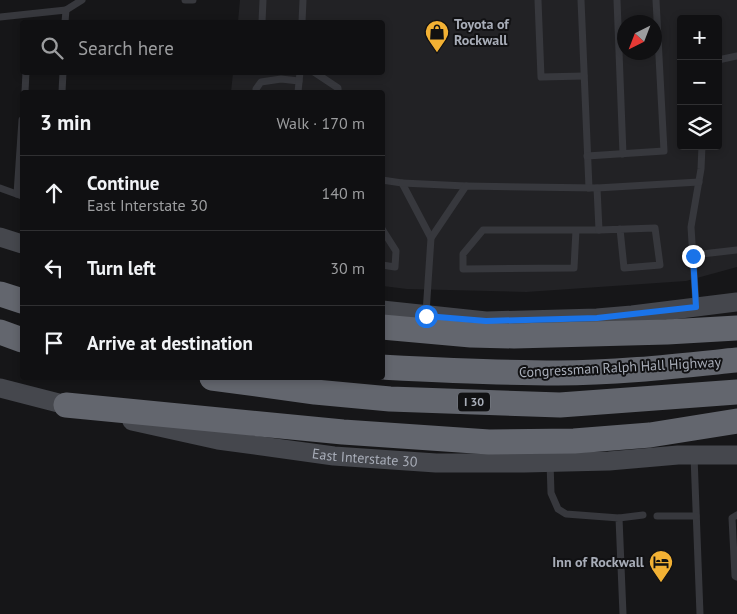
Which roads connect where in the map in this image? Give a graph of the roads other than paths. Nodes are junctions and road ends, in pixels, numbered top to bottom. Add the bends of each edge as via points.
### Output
1 (82, 0) edge
2 (185, 0) edge
3 (194, 0) edge
4 (263, 0) edge
5 (303, 0) edge
6 (538, 0) edge
7 (581, 0) edge
8 (617, 0) edge
9 (656, 0) edge
10 (66, 10) junction
11 (30, 14) junction
12 (0, 17) edge
13 (30, 20) edge
14 (65, 20) edge
15 (262, 20) edge
16 (302, 20) edge
17 (737, 56) edge
18 (722, 59) edge
19 (26, 75) edge
20 (63, 75) edge
21 (300, 75) edge
22 (318, 75) edge
23 (584, 76) junction
24 (299, 81) junction
25 (24, 90) edge
26 (62, 90) edge
27 (256, 90) edge
28 (298, 90) edge
29 (338, 90) edge
30 (702, 150) edge
31 (624, 154) junction
32 (587, 156) junction
33 (385, 180) edge
34 (699, 182) junction
35 (402, 183) junction
36 (466, 186) junction
37 (0, 188) edge
38 (593, 188) junction
39 (20, 195) edge
40 (576, 230) junction
41 (599, 230) junction
42 (620, 230) junction
43 (385, 234) edge
44 (0, 237) edge
45 (431, 238) junction
46 (20, 243) edge
47 (737, 250) edge
48 (693, 256) junction
49 (385, 265) edge
50 (0, 294) edge
51 (20, 300) edge
52 (737, 302) edge
53 (696, 307) junction
54 (385, 310) edge
55 (426, 316) junction
56 (385, 326) edge
57 (737, 328) edge
58 (0, 332) edge
59 (20, 339) edge
60 (737, 360) edge
61 (385, 367) edge
62 (227, 380) edge
63 (0, 388) edge
64 (737, 392) edge
65 (66, 405) junction
66 (737, 421) edge
67 (694, 455) junction
68 (737, 455) edge
69 (550, 462) junction
70 (643, 515) dead end
71 (737, 515) edge
72 (657, 516) dead end
73 (696, 516) junction
74 (619, 518) junction
75 (737, 577) edge
76 (623, 614) edge
77 (700, 614) edge

1 - 10 lane
2 - 3 lane
4 - 15 lane
5 - 16 lane
6 - 23 lane via 541,77
7 - 23 lane
8 - 31 lane
9 - 31 lane via 664,151
10 - 11 lane
10 - 14 lane
11 - 12 lane
11 - 13 lane
17 - 18 lane
19 - 25 lane
20 - 26 lane
21 - 24 lane
22 - 29 lane
23 - 32 lane
24 - 27 lane via 261,82
24 - 28 lane
30 - 34 lane
31 - 32 lane
32 - 38 lane
33 - 35 lane
34 - 38 lane
34 - 48 lane via 691,227
35 - 36 lane
35 - 45 lane
36 - 38 lane
36 - 45 lane
37 - 39 lane
38 - 41 lane
40 - 40 lane via 483,230 463,254 463,269 574,268
40 - 41 lane
41 - 42 lane
42 - 42 lane via 656,228 660,265 624,268
43 - 49 lane via 396,251 395,267
44 - 46 main road
45 - 55 lane
47 - 48 lane
48 - 53 lane
50 - 51 highway
52 - 53 main road
53 - 55 main road via 597,318 486,321
54 - 55 main road
56 - 57 highway via 505,336
58 - 59 highway
60 - 61 highway, Congressman Ralph Hall Highway / I 30 via 677,367 560,373
62 - 64 highway, I 30 via 390,399 560,405
63 - 65 main road, East Interstate 30
65 - 66 highway via 343,432 489,442 650,435
65 - 69 main road, East Interstate 30 via 218,440 334,456 436,463
67 - 68 main road, East Interstate 30
67 - 69 main road, East Interstate 30
67 - 73 lane
69 - 74 lane via 550,493 558,509 566,514
70 - 74 lane
71 - 75 lane via 732,518
72 - 73 lane
73 - 77 lane
74 - 76 lane

